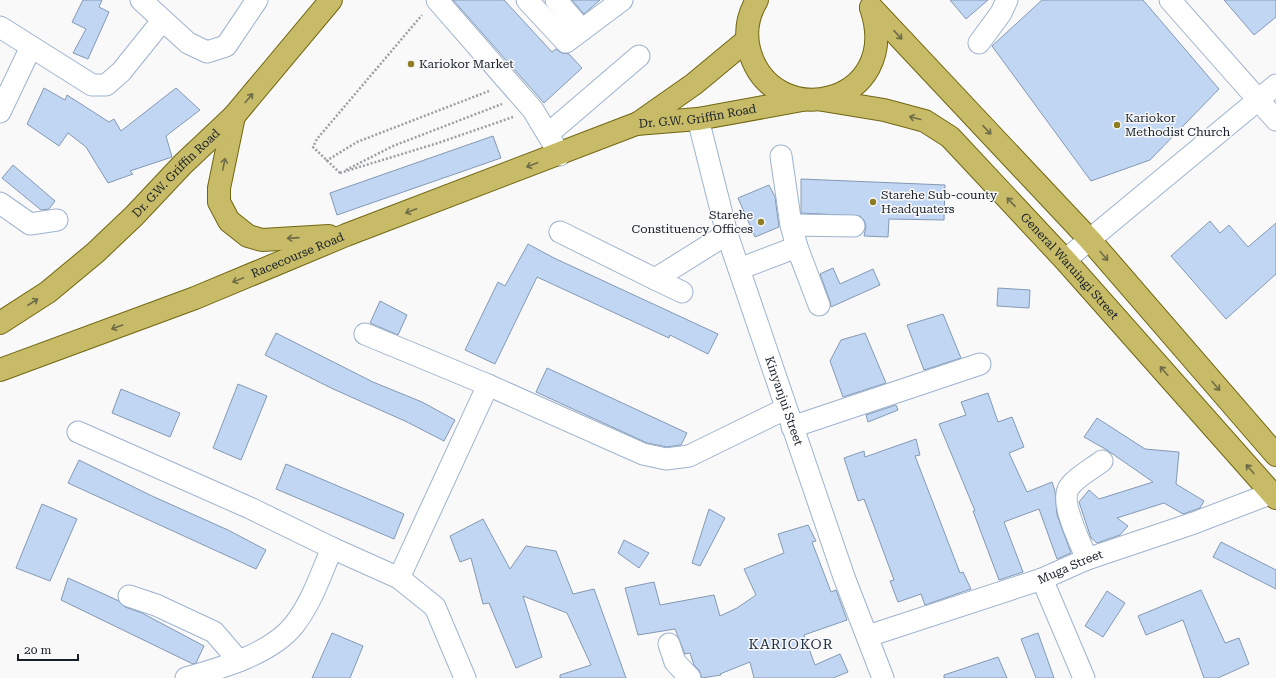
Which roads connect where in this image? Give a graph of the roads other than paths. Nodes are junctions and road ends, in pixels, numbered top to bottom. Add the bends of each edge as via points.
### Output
1 (141, 0) edge
2 (257, 0) edge
3 (331, 0) edge
4 (527, 0) edge
5 (556, 0) edge
6 (757, 0) edge
7 (1007, 0) edge
8 (1170, 0) edge
9 (439, 2) edge
10 (869, 3) edge
11 (608, 4) edge
12 (162, 21) junction
13 (0, 28) edge
14 (582, 30) junction
15 (747, 40) junction
16 (979, 44) dead end
17 (31, 47) junction
18 (639, 56) dead end
19 (1276, 85) edge
20 (813, 100) junction
21 (1258, 100) junction
22 (0, 112) edge
23 (234, 116) junction
24 (698, 119) junction
25 (1276, 120) edge
26 (636, 124) junction
27 (548, 134) junction
28 (594, 140) joint
29 (560, 155) junction
30 (781, 156) dead end
31 (0, 203) edge
32 (57, 220) dead end
33 (791, 225) junction
34 (854, 226) dead end
35 (560, 232) dead end
36 (727, 234) junction
37 (346, 235) junction
38 (1090, 240) junction
39 (797, 247) junction
40 (1065, 260) junction
41 (739, 269) junction
42 (654, 279) junction
43 (682, 292) dead end
44 (819, 305) dead end
45 (0, 323) edge
46 (365, 334) dead end
47 (980, 364) dead end
48 (0, 370) edge
49 (488, 385) junction
50 (789, 418) junction
51 (78, 432) dead end
52 (1273, 447) edge
53 (1102, 461) dead end
54 (1274, 496) edge
55 (332, 548) junction
56 (1087, 559) junction
57 (399, 578) junction
58 (1042, 580) junction
59 (129, 596) dead end
60 (868, 636) junction
61 (669, 644) dead end
62 (239, 661) junction
63 (214, 674) edge
64 (186, 678) edge
65 (465, 678) edge
66 (690, 678) edge
67 (883, 678) edge
68 (1084, 678) edge

1 - 12 street
2 - 12 street via 226,46 207,52 188,43
23 -> 3 main road, Dr. G.W. Griffin Road
4 - 14 street via 566,42
5 - 14 street
6 - 15 main road via 748,23
7 - 16 street
8 - 21 street
9 - 27 street via 521,97
10 - 20 main road via 877,23 878,40 874,57 866,73 840,95
10 -> 38 main road
11 - 14 street
12 - 17 street via 121,72 106,85 92,85
13 - 17 street
15 - 20 main road via 752,61 764,79 782,93
15 - 26 main road via 694,84
17 - 22 street
18 - 27 street
19 - 21 street
20 - 24 main road, Dr. G.W. Griffin Road
40 -> 20 main road, General Waruingi Street via 950,137 925,121 884,110
21 - 25 street
21 - 38 street
37 -> 23 main road via 262,240 248,236 229,221 219,202 218,188
45 -> 23 main road, Dr. G.W. Griffin Road via 48,292 95,253
24 - 26 main road, Dr. G.W. Griffin Road
24 - 36 street, Kinyanjui Street
26 - 28 main road, Dr. G.W. Griffin Road
27 - 29 street
28 - 29 main road, Racecourse Road
29 -> 37 main road, Racecourse Road
30 - 33 street
31 - 32 street via 30,224
33 - 34 street
33 - 39 street
35 - 42 street
36 - 41 street, Kinyanjui Street
36 - 42 street
37 -> 48 main road, Racecourse Road via 195,298
38 - 40 street
38 -> 52 main road
39 - 41 street
39 - 44 street
54 -> 40 main road, General Waruingi Street
41 - 50 street, Kinyanjui Street
42 - 43 street
46 - 49 street
47 - 50 street
49 - 50 street via 643,454 666,459 689,456
49 - 57 street
50 - 60 street, Kinyanjui Street via 844,576
51 - 55 street via 250,508
53 - 56 street via 1070,486 1066,494 1066,505
54 - 56 street, Muga Street
55 - 57 street
55 - 62 street via 312,596 294,625 274,643
56 - 58 street, Muga Street
57 - 65 street via 435,607
58 - 60 street, Muga Street
58 - 68 street
59 - 62 street via 163,608 214,632
60 - 67 street, Kinyanjui Street
61 - 66 street via 675,662
62 - 63 street
63 - 64 street

